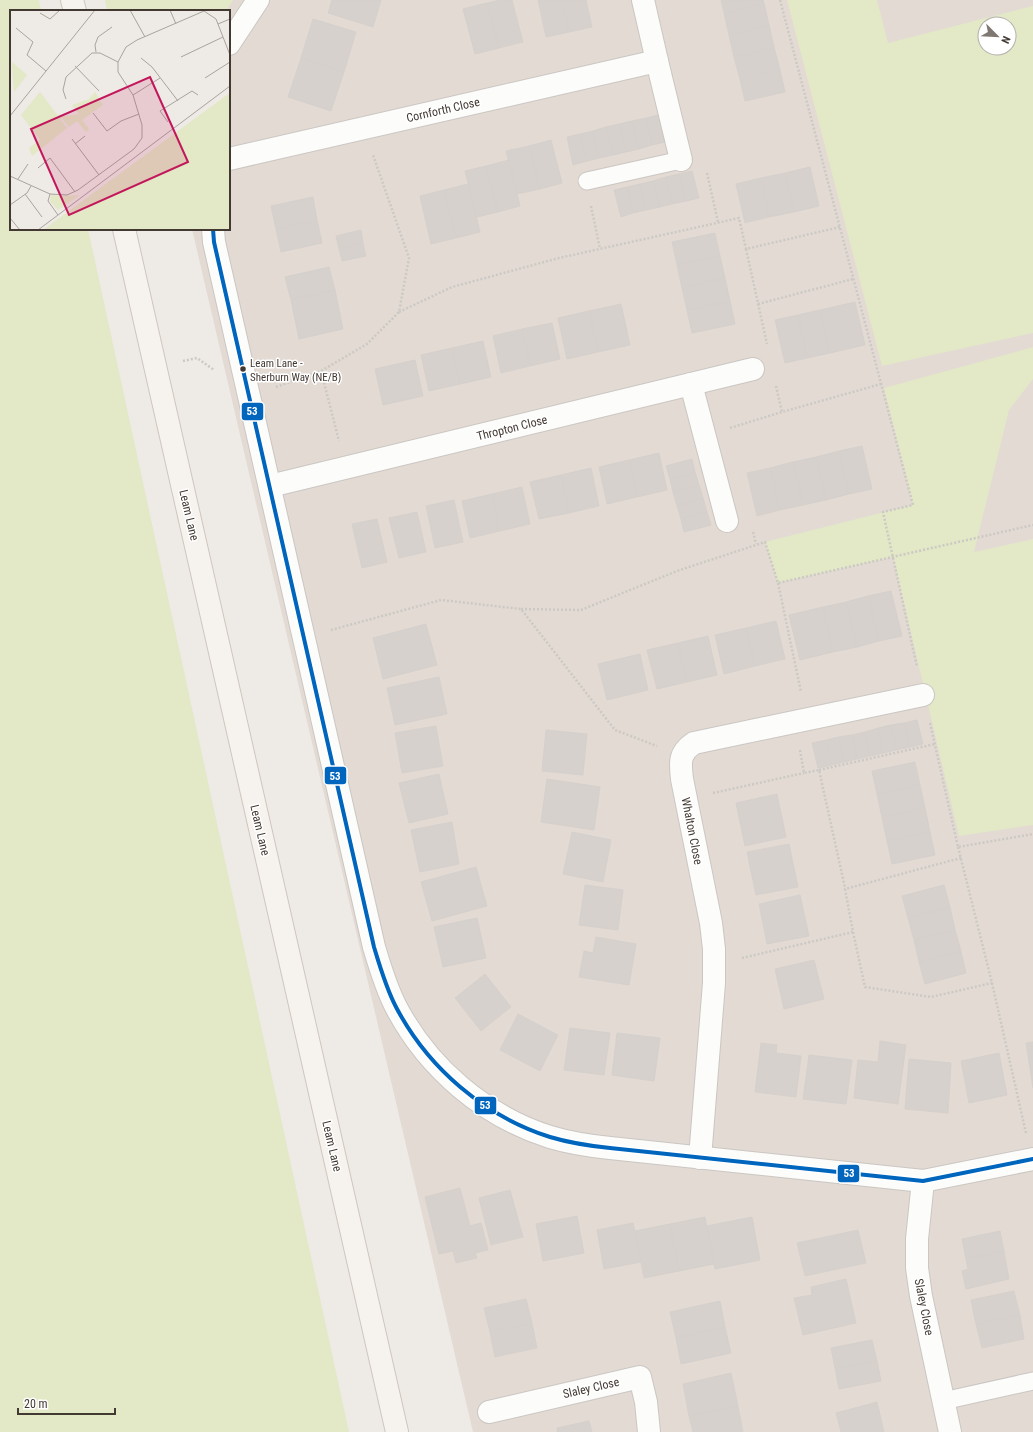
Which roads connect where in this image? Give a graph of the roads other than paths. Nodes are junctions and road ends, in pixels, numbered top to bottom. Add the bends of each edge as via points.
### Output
1 (72, 0) edge
2 (258, 0) edge
3 (643, 0) edge
4 (75, 10) edge
5 (230, 42) edge
6 (657, 61) junction
7 (230, 159) edge
8 (681, 160) joint
9 (587, 181) road end
10 (124, 230) edge
11 (213, 230) edge
12 (753, 369) dead end
13 (691, 384) junction
14 (270, 486) junction
15 (727, 520) dead end
16 (923, 695) road end
17 (700, 1158) junction
18 (1033, 1159) edge
19 (923, 1181) junction
20 (1033, 1381) edge
21 (943, 1401) junction
22 (489, 1412) dead end
23 (397, 1432) edge
24 (649, 1432) edge
25 (950, 1432) edge

1 - 4 main road
2 - 5 street
3 - 6 street
6 - 7 street, Cornforth Close
6 - 8 street
8 - 9 lane
10 - 23 main road, Leam Lane
11 - 14 street
12 - 13 street, Thropton Close
13 - 14 street, Thropton Close
13 - 15 street
14 - 17 street via 374,947 396,1006 413,1033 449,1077 471,1096 520,1125 580,1144
16 - 17 street, Whalton Close via 694,743 687,747 682,755 680,766 714,949 714,982
17 - 19 street
18 - 19 street
19 - 21 street, Slaley Close via 917,1268
20 - 21 lane
21 - 25 street, Slaley Close
22 - 24 street, Slaley Close via 640,1377

